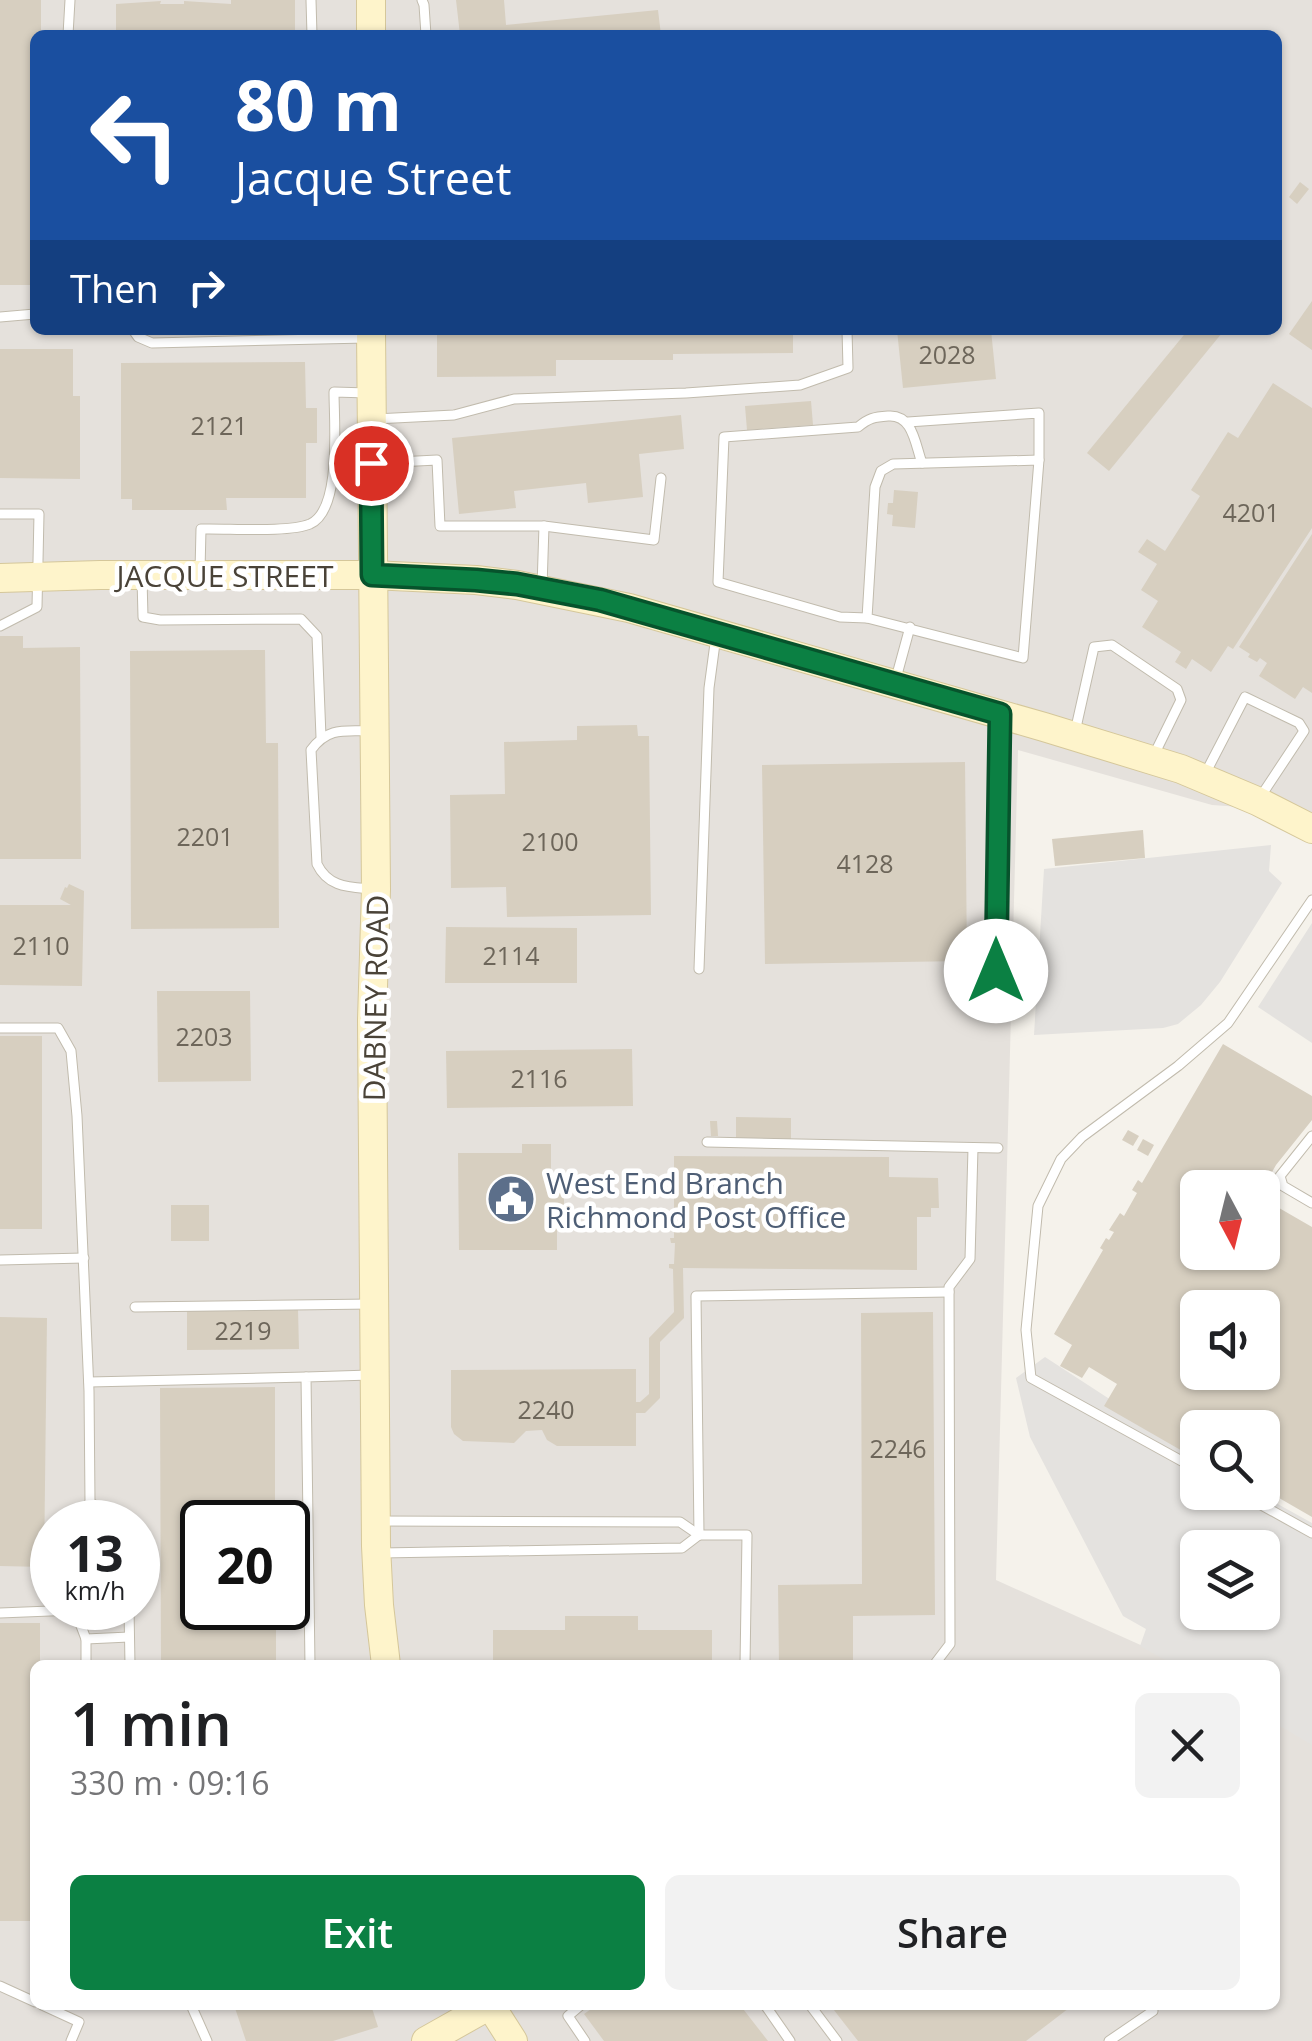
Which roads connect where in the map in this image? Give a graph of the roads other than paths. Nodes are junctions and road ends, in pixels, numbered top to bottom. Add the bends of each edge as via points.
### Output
1 (70, 0) edge
2 (311, 0) edge
3 (371, 0) edge
4 (422, 0) edge
5 (68, 30) edge
6 (312, 30) edge
7 (371, 30) edge
8 (426, 30) edge
9 (30, 314) edge
10 (0, 317) edge
11 (136, 335) edge
12 (314, 335) edge
13 (371, 335) edge
14 (846, 335) edge
15 (371, 406) junction
16 (908, 422) junction
17 (1038, 460) junction
18 (371, 463) junction
19 (922, 464) junction
20 (661, 478) dead end
21 (0, 514) edge
22 (544, 526) junction
23 (200, 575) junction
24 (372, 575) junction
25 (142, 576) junction
26 (0, 578) edge
27 (38, 578) junction
28 (542, 590) junction
29 (868, 618) junction
30 (0, 626) edge
31 (910, 628) junction
32 (717, 633) junction
33 (895, 684) junction
34 (1000, 714) junction
35 (374, 731) junction
36 (1074, 736) junction
37 (321, 737) junction
38 (1152, 760) junction
39 (1203, 778) junction
40 (1257, 801) junction
41 (1312, 829) edge
42 (376, 890) junction
43 (1310, 907) edge
44 (698, 969) dead end
45 (996, 971) dead end
46 (0, 1028) edge
47 (1312, 1136) edge
48 (708, 1142) dead end
49 (973, 1148) junction
50 (998, 1148) dead end
51 (1312, 1203) edge
52 (84, 1258) junction
53 (0, 1260) edge
54 (949, 1292) junction
55 (375, 1304) junction
56 (136, 1307) dead end
57 (375, 1374) junction
58 (306, 1377) junction
59 (89, 1382) junction
60 (1180, 1460) edge
61 (90, 1500) edge
62 (1270, 1510) edge
63 (376, 1522) junction
64 (1312, 1534) edge
65 (699, 1535) junction
66 (376, 1553) junction
67 (30, 1611) edge
68 (0, 1613) edge
69 (83, 1630) edge
70 (129, 1630) edge
71 (129, 1637) junction
72 (86, 1638) junction
73 (86, 1660) edge
74 (130, 1660) edge
75 (310, 1660) edge
76 (386, 1660) edge
77 (745, 1660) edge
78 (938, 1660) edge
79 (0, 1986) edge
80 (30, 2000) edge
81 (53, 2010) edge
82 (193, 2010) edge
83 (481, 2010) edge
84 (493, 2010) edge
85 (575, 2010) edge
86 (768, 2010) edge
87 (814, 2010) edge
88 (1152, 2010) edge
89 (70, 2041) edge
90 (207, 2041) edge
91 (426, 2041) edge
92 (512, 2041) edge
93 (585, 2041) edge
94 (790, 2041) edge
95 (837, 2041) edge
96 (1109, 2041) edge

1 - 5 lane
2 - 6 lane
3 - 7 street
4 - 8 lane
9 - 10 lane
11 - 12 lane via 152,343
13 - 15 street, DABNEY ROAD
14 - 15 lane via 848,368 800,385 514,399 454,415
15 - 18 street, DABNEY ROAD
15 - 23 lane via 334,392 332,486 312,523 202,529
16 - 17 lane via 1039,413
16 - 19 lane
16 - 29 lane via 898,415 872,417 858,427 724,437 718,582 826,614
17 - 19 lane
17 - 31 lane via 1023,658
18 - 22 lane via 437,460 440,526
18 - 24 street, DABNEY ROAD
19 - 29 lane via 893,464 881,471 875,487
20 - 22 lane via 654,540
21 - 27 lane via 40,514
22 - 28 lane
23 - 24 street, JACQUE STREET
23 - 25 street, JACQUE STREET
24 - 28 street, JACQUE STREET
24 - 35 street, DABNEY ROAD
25 - 27 street, JACQUE STREET
25 - 37 lane via 143,617 301,618 316,636
26 - 27 street, JACQUE STREET
27 - 30 lane via 37,607
28 - 32 street, JACQUE STREET
29 - 31 lane
31 - 33 lane
32 - 33 street, JACQUE STREET
32 - 44 lane
33 - 34 street, JACQUE STREET
34 - 36 street, JACQUE STREET
34 - 45 lane
35 - 37 lane
35 - 42 street, DABNEY ROAD
36 - 38 street, JACQUE STREET
36 - 38 lane via 1094,647 1112,645 1177,689 1181,700
37 - 42 lane via 311,750 317,864 340,886
38 - 39 street, JACQUE STREET
39 - 40 street, JACQUE STREET
39 - 40 lane via 1245,697 1299,723 1304,732
40 - 41 street, JACQUE STREET
42 - 55 street, DABNEY ROAD
43 - 60 lane via 1228,1023 1082,1137 1061,1159 1038,1206 1026,1330 1031,1378
46 - 52 lane via 58,1028 71,1052
47 - 51 lane via 1280,1176 1283,1186
48 - 49 lane
49 - 50 lane
49 - 54 lane via 970,1259
52 - 53 lane
52 - 59 lane
54 - 65 lane via 696,1296
54 - 78 lane via 950,1644
55 - 56 lane
55 - 57 street, DABNEY ROAD
57 - 58 lane
57 - 63 street, DABNEY ROAD
58 - 59 lane
58 - 75 lane
59 - 61 lane
62 - 64 lane
63 - 65 lane via 680,1522
63 - 66 street, DABNEY ROAD
65 - 66 lane via 682,1548
65 - 77 lane via 747,1534
66 - 76 street, DABNEY ROAD
67 - 68 lane
69 - 72 lane
70 - 71 lane
71 - 72 lane
71 - 74 lane
72 - 73 lane
79 - 80 lane
81 - 89 lane via 79,2022
82 - 90 lane
83 - 91 street
84 - 92 street
85 - 93 lane via 568,2016
86 - 94 lane
87 - 95 lane
88 - 96 lane

